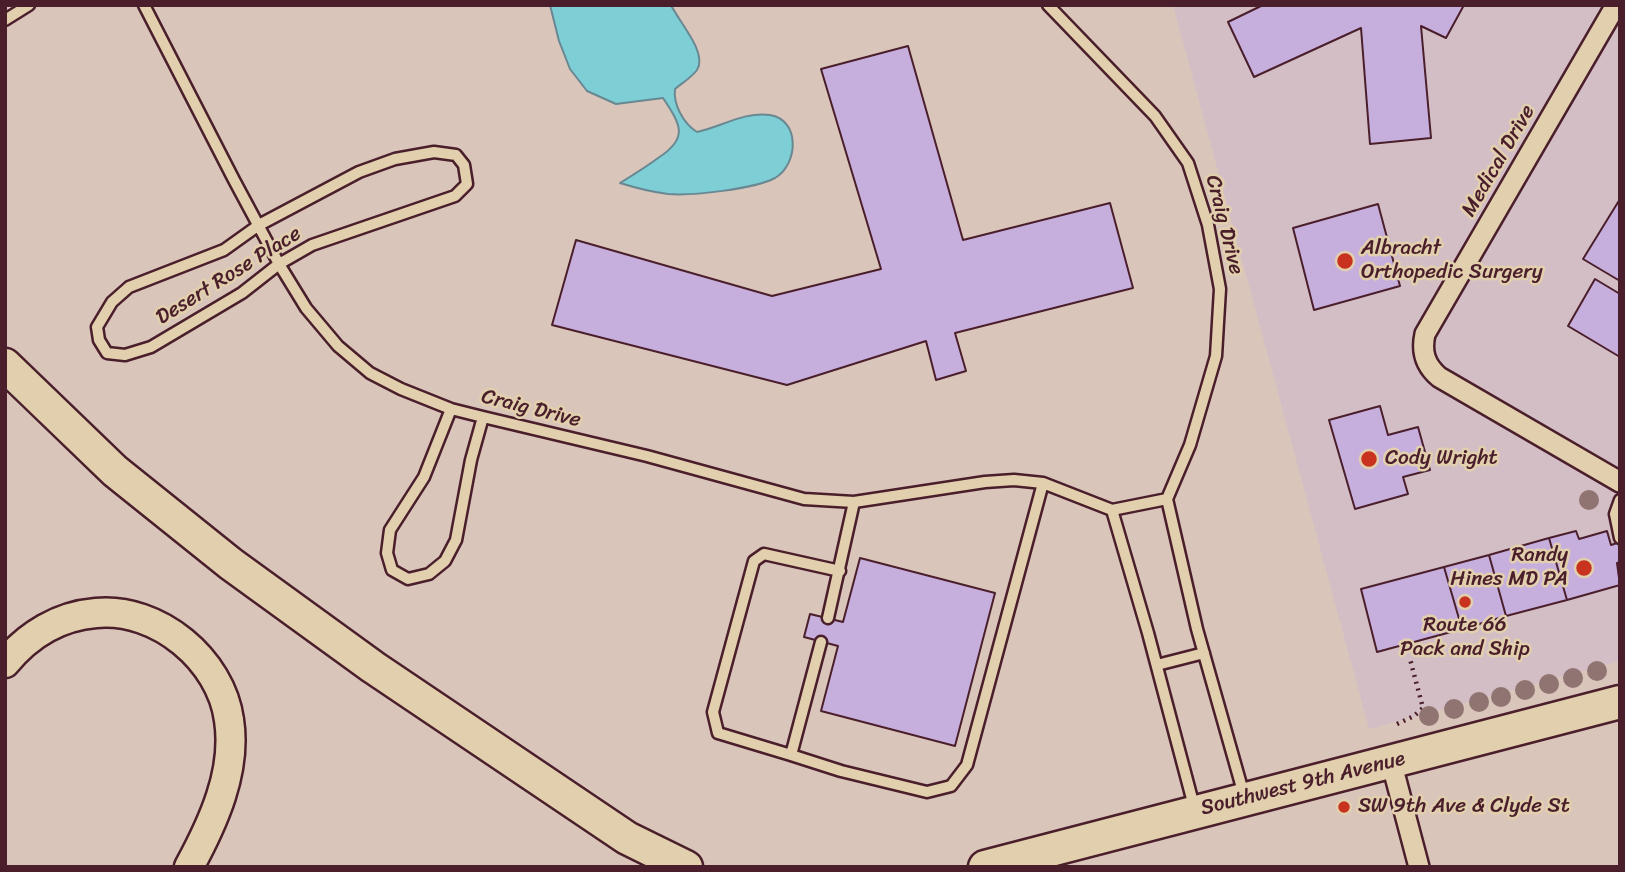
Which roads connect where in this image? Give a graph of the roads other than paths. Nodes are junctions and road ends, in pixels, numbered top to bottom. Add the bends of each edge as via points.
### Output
1 (29, 5) edge
2 (144, 5) edge
3 (1048, 5) edge
4 (1616, 5) edge
5 (5, 20) edge
6 (259, 225) junction
7 (279, 264) junction
8 (5, 365) edge
9 (451, 409) junction
10 (483, 417) junction
11 (1620, 482) edge
12 (1043, 483) junction
13 (1167, 499) junction
14 (1620, 500) edge
15 (854, 502) junction
16 (1112, 510) junction
17 (1620, 538) edge
18 (840, 571) junction
19 (828, 618) dead end
20 (821, 642) dead end
21 (1204, 653) junction
22 (5, 663) edge
23 (1157, 665) junction
24 (1620, 702) edge
25 (791, 755) junction
26 (1391, 761) junction
27 (1245, 799) junction
28 (1196, 812) junction
29 (188, 867) edge
30 (686, 867) edge
31 (985, 867) edge
32 (1419, 867) edge

1 - 5 lane
2 - 6 lane, Craig Drive
3 - 13 lane, Craig Drive via 1155,116 1188,163 1208,225 1220,289 1216,356 1190,445
4 - 11 street, Medical Drive via 1425,334 1422,347 1431,370 1439,377
6 - 7 lane, Craig Drive
6 - 7 lane, Desert Rose Place via 224,250 129,287 112,302 97,327 99,340 107,353 125,355 151,347 242,293
6 - 7 lane, Desert Rose Place via 359,172 395,159 434,152 456,155 464,165 467,184 455,196 312,245
7 - 9 lane, Craig Drive via 306,308 338,346 370,373
8 - 30 main road via 115,471 231,564 373,667 627,838
9 - 10 lane, Craig Drive
9 - 10 lane via 424,477 390,530 387,552 393,570 408,579 438,567 456,540
10 - 15 lane, Craig Drive via 804,499
12 - 15 lane, Craig Drive via 985,482
12 - 16 lane, Craig Drive
12 - 25 lane via 967,765 951,786 927,792
13 - 16 lane
13 - 21 lane
14 - 17 lane via 1615,514
15 - 18 lane
16 - 23 lane
18 - 19 lane
18 - 25 lane via 764,554 754,561 713,712 718,733
20 - 25 lane
21 - 23 lane
21 - 27 lane
22 - 29 main road via 46,627 98,612 153,624 206,663 221,690 229,720 230,755 206,835
23 - 28 lane
24 - 26 main road, Southwest 9th Avenue
26 - 27 main road, Southwest 9th Avenue
26 - 32 street
27 - 28 main road, Southwest 9th Avenue
28 - 31 main road, Southwest 9th Avenue

